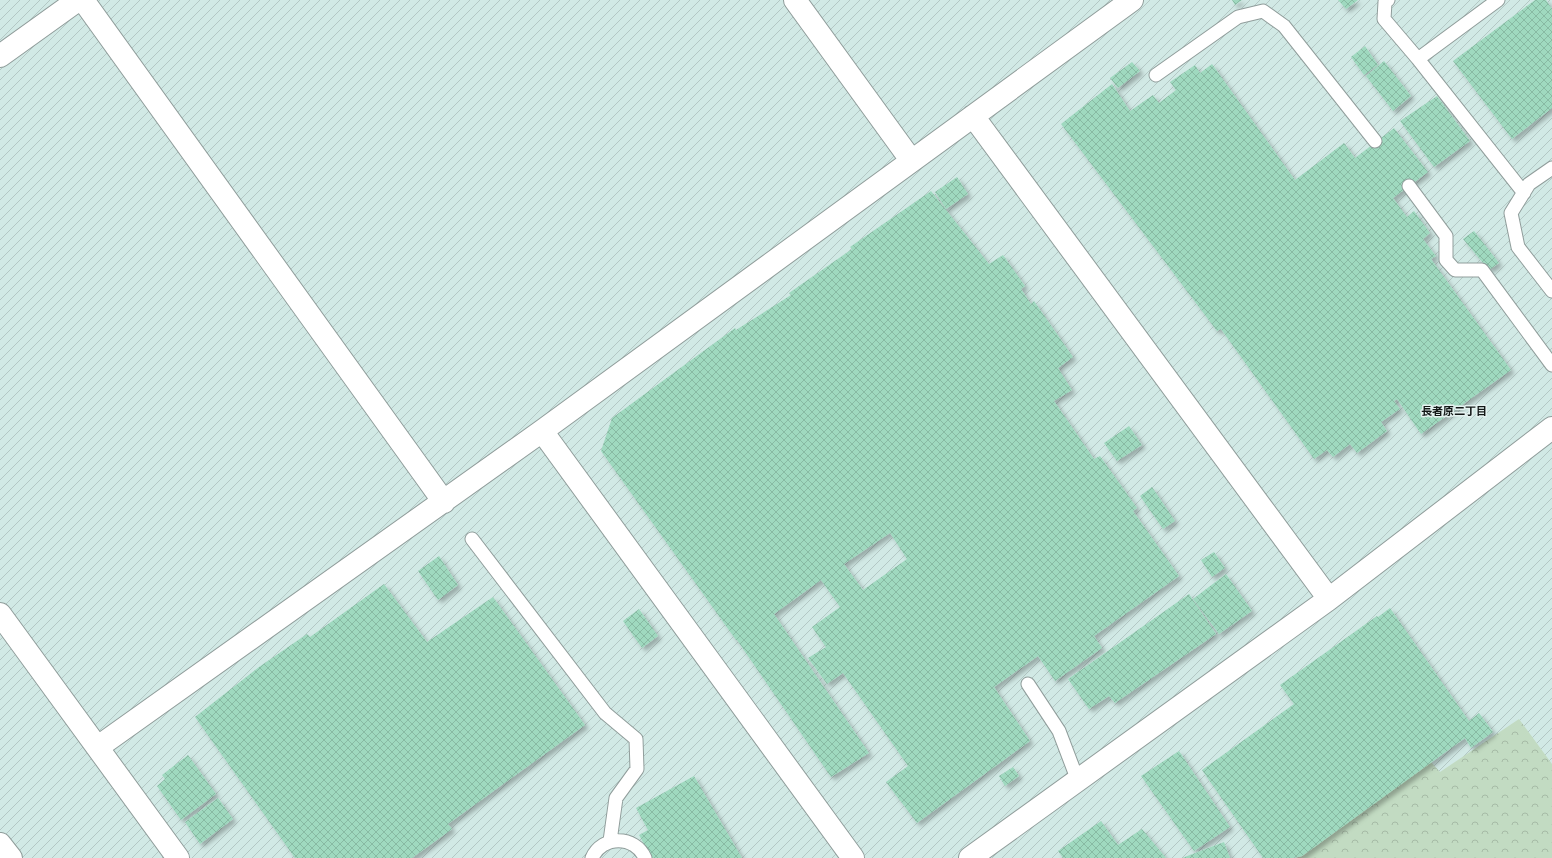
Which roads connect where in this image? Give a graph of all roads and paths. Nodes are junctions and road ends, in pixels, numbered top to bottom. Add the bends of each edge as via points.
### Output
1 (78, 0) edge
2 (83, 0) edge
3 (795, 0) edge
4 (1132, 0) edge
5 (1388, 0) edge
6 (1498, 0) edge
7 (0, 56) edge
8 (1418, 60) junction
9 (1156, 75) dead end
10 (973, 116) junction
11 (1375, 142) dead end
12 (911, 160) junction
13 (1552, 168) edge
14 (1410, 186) dead end
15 (1524, 193) junction
16 (1552, 291) edge
17 (1552, 365) edge
18 (1552, 428) edge
19 (542, 431) junction
20 (444, 502) junction
21 (472, 539) dead end
22 (1329, 599) junction
23 (0, 614) edge
24 (1028, 684) dead end
25 (98, 747) junction
26 (1078, 781) junction
27 (610, 841) junction
28 (0, 844) edge
29 (170, 855) edge
30 (10, 858) edge
31 (592, 858) edge
32 (645, 858) edge
33 (853, 858) edge
34 (970, 858) edge

1 - 7 street
2 - 20 street
3 - 12 street
4 - 10 street
5 - 8 lane via 1385,2 1384,20
6 - 8 lane
8 - 15 lane
9 - 11 lane via 1238,17 1263,11 1284,26
10 - 12 street
10 - 22 street
12 - 19 street
13 - 15 lane via 1529,184
14 - 17 lane via 1446,236 1446,260 1455,270 1482,270
15 - 16 lane via 1511,212 1518,247
18 - 22 street
19 - 20 street
19 - 33 street
20 - 25 street
21 - 27 lane via 605,713 636,739 637,769 616,798
22 - 26 street
23 - 25 street
24 - 26 lane via 1059,731
25 - 29 street
26 - 34 street
27 - 31 lane via 601,846
27 - 32 lane via 629,842 637,847
28 - 30 street

